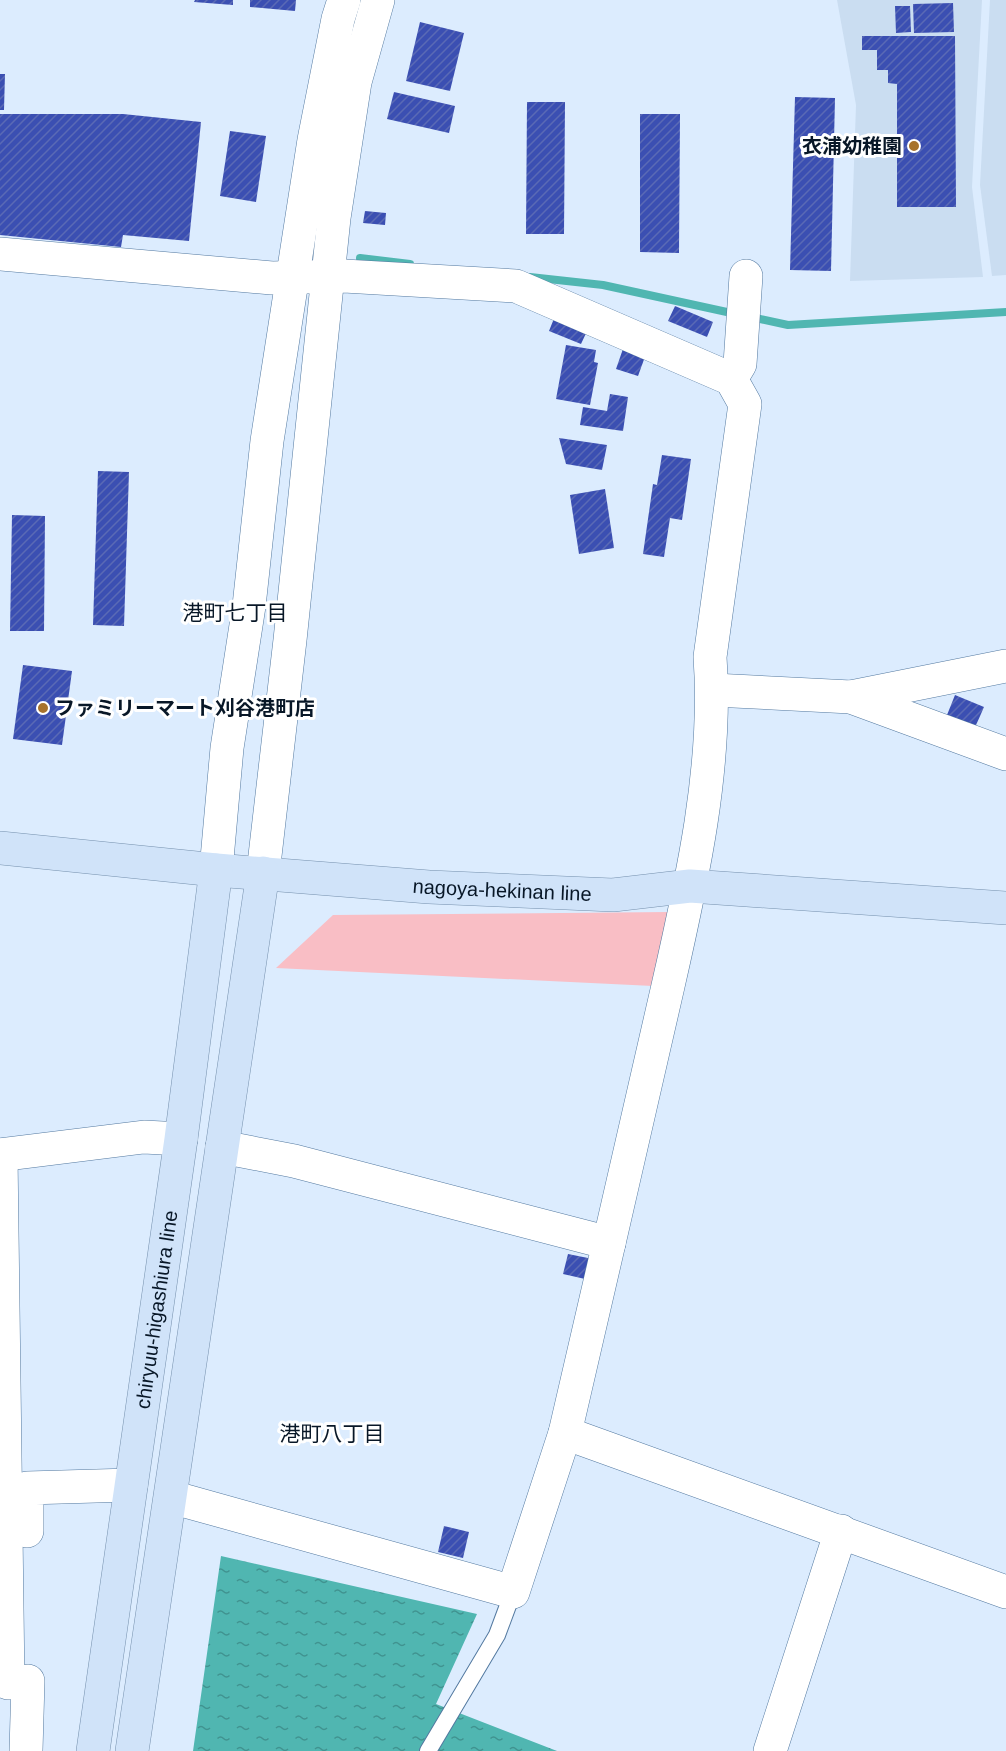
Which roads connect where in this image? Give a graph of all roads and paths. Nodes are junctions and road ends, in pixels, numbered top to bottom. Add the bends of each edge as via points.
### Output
1 (344, 0) edge
2 (378, 0) edge
3 (0, 254) edge
4 (328, 277) junction
5 (291, 279) junction
6 (745, 286) dead end
7 (731, 379) junction
8 (1006, 666) edge
9 (712, 690) junction
10 (851, 697) junction
11 (1006, 754) edge
12 (0, 848) edge
13 (216, 870) junction
14 (263, 873) junction
15 (690, 886) junction
16 (1006, 908) edge
17 (181, 1139) junction
18 (222, 1147) junction
19 (0, 1155) edge
20 (609, 1243) junction
21 (565, 1433) junction
22 (131, 1485) junction
23 (171, 1497) junction
24 (841, 1531) junction
25 (513, 1592) junction
26 (1006, 1592) edge
27 (12, 1682) edge
28 (26, 1751) edge
29 (93, 1751) edge
30 (132, 1751) edge
31 (428, 1751) edge
32 (770, 1751) edge

1 - 5 street via 314,140
2 - 4 street via 355,82
3 - 5 street
4 - 5 street
4 - 7 street via 516,286
4 - 14 street
5 - 13 street via 227,748
6 - 7 street via 740,364
7 - 9 street via 745,405 710,657
8 - 10 street
9 - 10 street
9 - 15 street via 711,744
10 - 11 street
12 - 13 main road, nagoya-hekinan line
13 - 14 main road, nagoya-hekinan line
13 - 17 main road, chiryuu-higashiura line
14 - 15 main road, nagoya-hekinan line via 429,887 613,895
14 - 18 main road, chiryuu-higashiura line
15 - 16 main road, nagoya-hekinan line
15 - 20 street
17 - 19 street via 144,1137
17 - 22 main road, chiryuu-higashiura line
18 - 20 street via 294,1161
18 - 23 main road, chiryuu-higashiura line
19 - 27 street
20 - 21 street
21 - 24 street
21 - 25 street
22 - 27 street via 27,1488
22 - 29 main road, chiryuu-higashiura line
23 - 25 street
23 - 30 main road, chiryuu-higashiura line
24 - 26 street
24 - 32 street
25 - 31 lane via 497,1635
27 - 28 street

